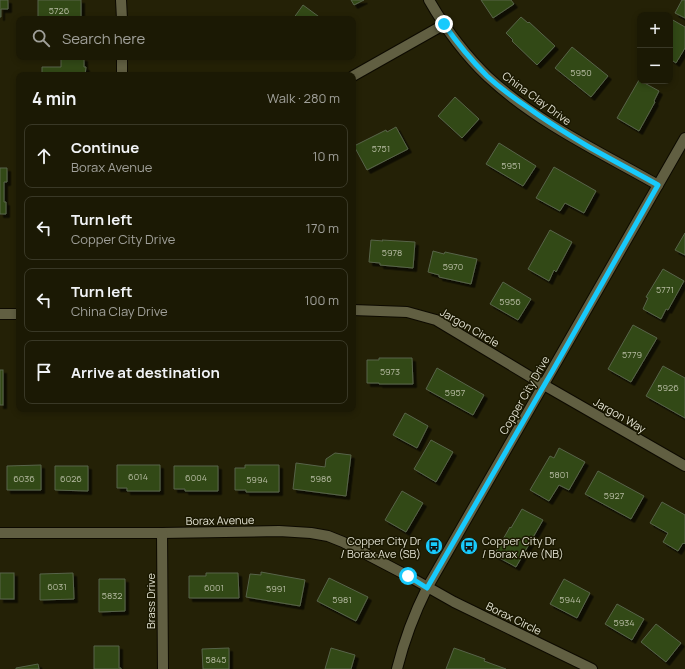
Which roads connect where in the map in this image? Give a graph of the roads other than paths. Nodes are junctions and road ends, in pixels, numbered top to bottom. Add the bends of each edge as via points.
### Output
1 (122, 0) edge
2 (429, 0) edge
3 (122, 16) edge
4 (444, 24) junction
5 (122, 60) edge
6 (122, 72) edge
7 (356, 74) edge
8 (685, 138) edge
9 (658, 185) junction
10 (356, 310) edge
11 (0, 314) edge
12 (16, 314) edge
13 (544, 385) junction
14 (685, 466) edge
15 (0, 533) edge
16 (162, 533) junction
17 (427, 588) junction
18 (163, 669) edge
19 (397, 669) edge
20 (592, 669) edge

1 - 3 street
2 - 4 street, China Clay Drive
4 - 7 street
4 - 9 street, China Clay Drive via 474,62 503,90 563,132
5 - 6 street
8 - 9 street, Copper City Drive
9 - 13 street, Copper City Drive
10 - 13 street, Jargon Circle via 407,312 436,320
11 - 12 street
13 - 14 street, Jargon Way
13 - 17 street, Copper City Drive
15 - 16 street, Borax Avenue
16 - 17 street, Borax Avenue via 279,531 328,536
16 - 18 street, Brass Drive
17 - 19 street, Copper City Drive via 409,630
17 - 20 street, Borax Circle

